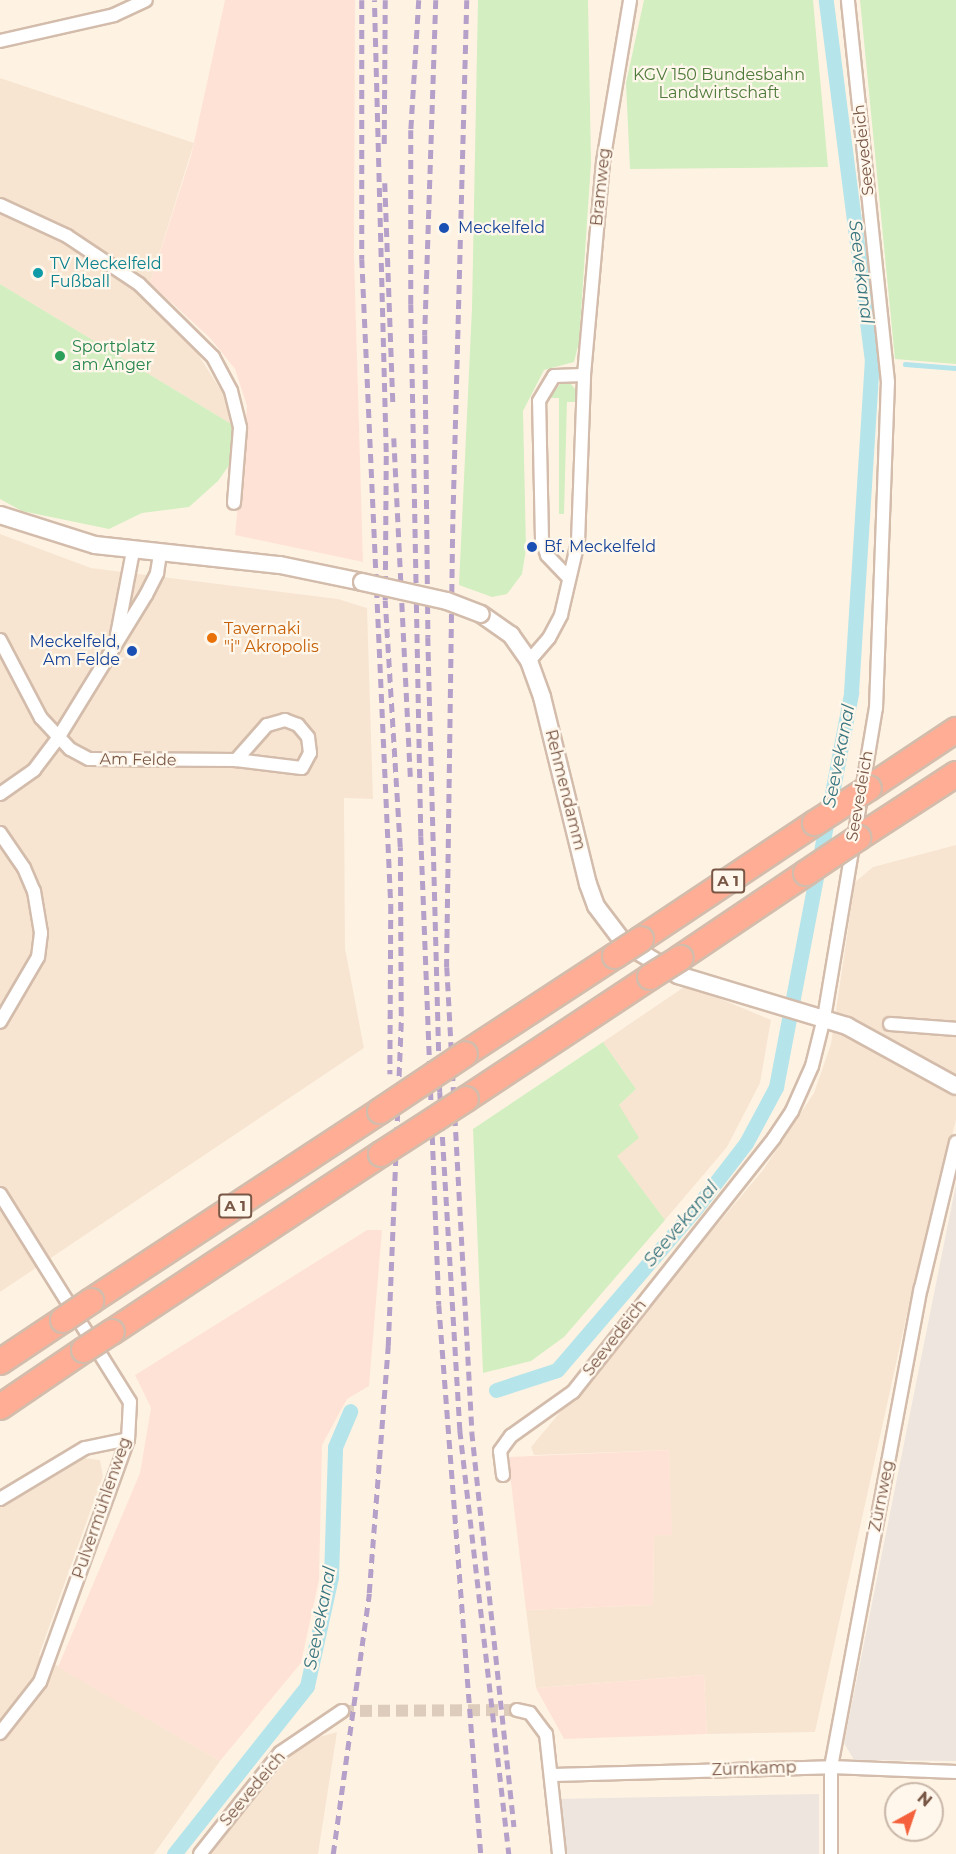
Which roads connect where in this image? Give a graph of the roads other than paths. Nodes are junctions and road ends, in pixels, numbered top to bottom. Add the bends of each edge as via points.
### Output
1 (146, 0) edge
2 (630, 0) edge
3 (848, 0) edge
4 (0, 41) edge
5 (0, 206) edge
6 (584, 375) junction
7 (234, 503) dead end
8 (0, 515) edge
9 (133, 551) junction
10 (160, 553) junction
11 (568, 577) junction
12 (0, 640) edge
13 (116, 642) junction
14 (529, 661) junction
15 (956, 730) edge
16 (58, 738) junction
17 (236, 760) junction
18 (956, 774) edge
19 (0, 794) edge
20 (0, 833) edge
21 (824, 1018) junction
22 (0, 1022) edge
23 (890, 1024) dead end
24 (956, 1029) edge
25 (956, 1086) edge
26 (956, 1142) edge
27 (0, 1194) edge
28 (0, 1362) edge
29 (0, 1407) edge
30 (129, 1439) junction
31 (503, 1475) dead end
32 (0, 1499) edge
33 (517, 1710) tunnel mouth
34 (342, 1711) tunnel mouth
35 (0, 1733) edge
36 (831, 1767) junction
37 (956, 1772) edge
38 (553, 1775) junction
39 (200, 1854) edge
40 (559, 1854) edge
41 (831, 1854) edge

1 - 4 street via 114,15
2 - 6 street, Bramweg via 603,162
3 - 21 street, Seevedeich via 888,382 876,708
5 - 7 street via 67,236 139,284 213,357 231,391 240,428
6 - 11 street, Bramweg via 578,542
6 - 11 street via 555,376 539,402 542,540 548,555
8 - 9 street, Rehmendamm via 54,534
9 - 10 street, Rehmendamm
9 - 13 street
10 - 13 street via 157,573
10 - 14 street, Rehmendamm, bridge via 280,565 447,601 481,614 511,635
11 - 14 street, Bramweg via 556,625
12 - 16 street, Am Felde via 41,718
13 - 16 street
14 - 21 street, Rehmendamm via 542,697 588,884 607,922 639,954 678,975
15 - 28 highway, A 1, bridge
16 - 17 street, Am Felde via 89,759
16 - 19 street via 34,770
17 - 17 street, Am Felde via 267,724 285,720 298,725 308,737 310,753 302,768
18 - 29 highway, A 1, bridge
20 - 22 street via 24,868 34,891 41,933 38,957
21 - 25 street, Rehmendamm via 869,1036
21 - 31 street, Seevedeich via 812,1066 792,1111 774,1138 573,1392 511,1436 500,1451
23 - 24 street
26 - 36 street, Zürnweg via 921,1288
27 - 30 street, Pulvermühlenweg via 122,1385 130,1402
30 - 32 street via 85,1448
30 - 35 street, Pulvermühlenweg via 40,1682
33 - 38 street via 530,1713 546,1734
34 - 39 street, Seevedeich via 280,1754
36 - 37 street, Zürnkamp
36 - 38 street, Zürnkamp
36 - 41 street, Zürnweg
38 - 40 street

